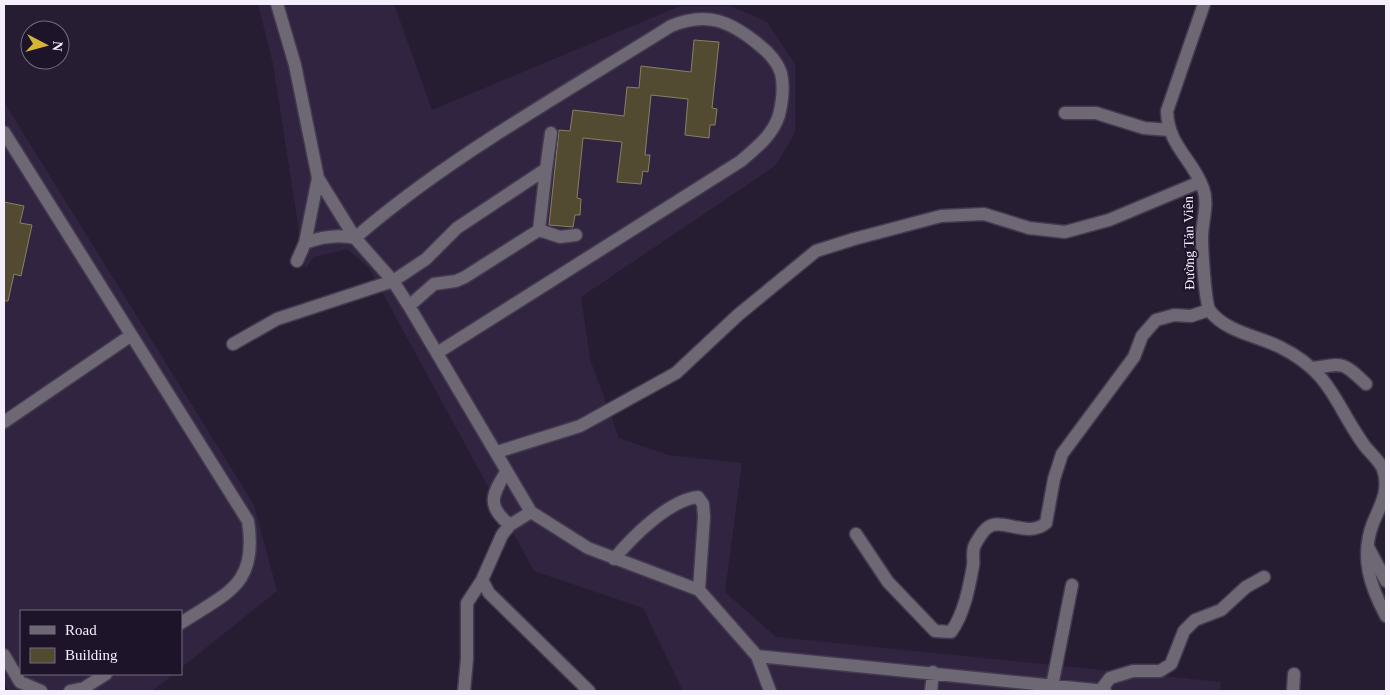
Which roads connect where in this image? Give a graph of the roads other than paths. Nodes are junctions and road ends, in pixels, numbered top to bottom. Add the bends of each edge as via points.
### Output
1 (277, 4) edge
2 (1204, 4) edge
3 (1065, 113) dead end
4 (1169, 130) junction
5 (4, 132) edge
6 (551, 133) dead end
7 (546, 168) junction
8 (318, 178) junction
9 (1200, 182) junction
10 (539, 230) junction
11 (576, 235) dead end
12 (355, 238) junction
13 (305, 243) junction
14 (297, 261) dead end
15 (393, 281) junction
16 (409, 306) junction
17 (1209, 310) junction
18 (130, 336) junction
19 (233, 344) dead end
20 (437, 353) junction
21 (1313, 368) junction
22 (1366, 384) dead end
23 (4, 422) edge
24 (498, 452) junction
25 (1384, 466) edge
26 (506, 472) junction
27 (1386, 498) edge
28 (531, 512) junction
29 (510, 525) junction
30 (856, 534) dead end
31 (1368, 547) junction
32 (614, 559) junction
33 (1264, 577) dead end
34 (482, 580) junction
35 (1386, 581) edge
36 (1072, 585) dead end
37 (699, 590) junction
38 (1386, 616) edge
39 (182, 622) edge
40 (4, 655) edge
41 (756, 656) junction
42 (933, 672) junction
43 (1294, 674) dead end
44 (104, 675) edge
45 (1052, 688) edge
46 (41, 691) edge
47 (70, 691) edge
48 (464, 691) edge
49 (588, 691) edge
50 (770, 691) edge
51 (931, 691) edge
52 (1100, 691) edge
53 (1105, 691) edge
54 (1293, 691) edge

1 - 8 street via 295,65
2 - 4 street, Đường Tản Viên via 1166,111
3 - 4 street via 1096,113 1144,128
4 - 9 street, Đường Tản Viên via 1174,144
5 - 18 street
6 - 7 street
7 - 10 street
7 - 15 street via 457,228 426,259
8 - 12 street
8 - 13 street
9 - 17 street, Đường Tản Viên via 1204,189 1202,237 1205,299
9 - 24 street via 1109,220 1065,232 1028,228 984,214 941,216 816,251 738,315 676,373 580,426
10 - 11 street via 560,237
10 - 16 street via 465,277 434,284
12 - 13 street via 318,238
12 - 15 street
12 - 20 street via 376,219 474,150 670,26 699,18 715,20 738,28 769,53 781,72 782,94 779,116 765,141 741,161
13 - 14 street
15 - 16 street
15 - 19 street via 277,319
16 - 20 street
17 - 21 street via 1233,328 1280,347
17 - 30 street via 1156,320 1142,336 1134,357 1062,454 1046,524 1026,530 992,525 986,528 974,547 965,601 958,623 951,632 936,631 888,582
18 - 23 street
18 - 39 street via 248,521 251,544 247,568 235,587
20 - 24 street
21 - 22 street via 1341,364
21 - 25 street via 1336,397 1364,445
24 - 26 street
25 - 27 street
26 - 28 street
26 - 29 street via 493,498 497,515
27 - 31 street via 1373,524
28 - 29 street
28 - 32 street via 588,548
29 - 34 street via 502,535
31 - 35 street
31 - 38 street via 1372,590
32 - 37 street
32 - 37 street via 636,533 686,498 698,497 703,504 704,517
33 - 52 street via 1246,587 1221,610 1195,620 1184,631 1171,664 1160,671 1133,671 1110,678
34 - 48 street via 466,603
34 - 49 street via 489,593
36 - 45 street
37 - 41 street
40 - 46 street via 20,682
41 - 42 street
41 - 50 street
42 - 45 street
42 - 51 street
43 - 54 street
44 - 47 street via 84,688
45 - 52 street
52 - 53 street

